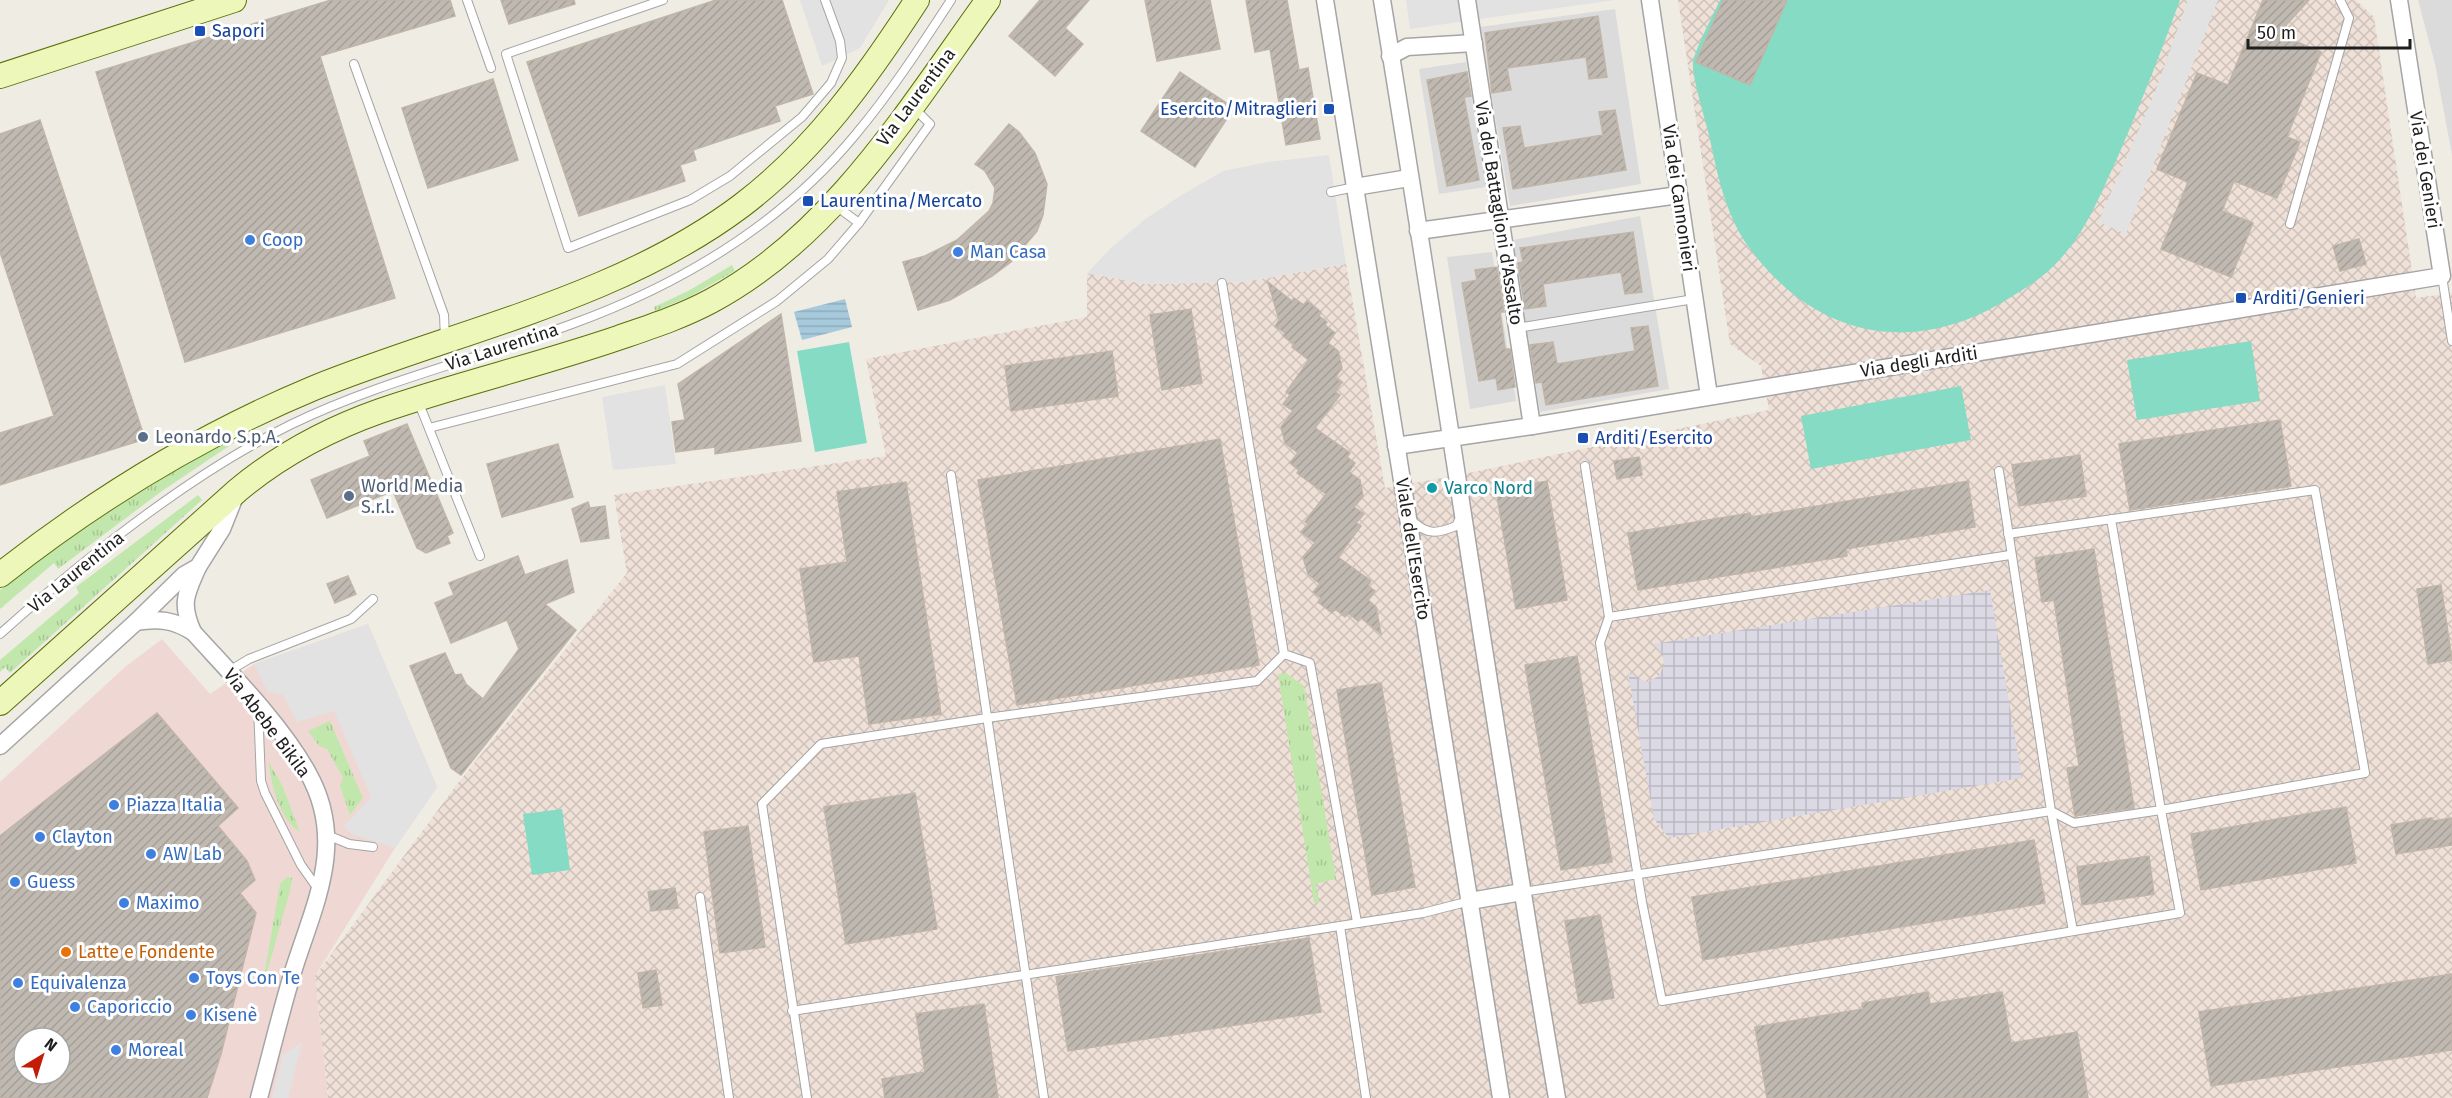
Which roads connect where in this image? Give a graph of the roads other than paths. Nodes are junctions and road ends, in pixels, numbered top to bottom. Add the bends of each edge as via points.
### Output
1 (234, 0) edge
2 (467, 0) edge
3 (663, 0) edge
4 (825, 0) edge
5 (917, 0) edge
6 (951, 0) edge
7 (988, 0) edge
8 (1325, 0) edge
9 (1382, 0) edge
10 (1467, 0) edge
11 (1650, 0) edge
12 (2340, 0) edge
13 (2398, 0) edge
14 (1474, 43) junction
15 (1390, 56) junction
16 (354, 64) dead end
17 (491, 68) dead end
18 (0, 76) edge
19 (912, 107) junction
20 (1409, 178) junction
21 (1355, 187) junction
22 (1331, 192) dead end
23 (1679, 195) junction
24 (833, 203) junction
25 (1500, 219) junction
26 (859, 223) junction
27 (2290, 224) dead end
28 (1418, 231) junction
29 (2442, 276) junction
30 (1222, 283) dead end
31 (1694, 299) junction
32 (1517, 328) junction
33 (2452, 340) edge
34 (445, 343) junction
35 (1709, 396) junction
36 (416, 398) junction
37 (1532, 426) junction
38 (429, 428) junction
39 (1454, 439) junction
40 (1396, 446) junction
41 (1585, 466) dead end
42 (2000, 471) dead end
43 (951, 475) dead end
44 (238, 490) junction
45 (1464, 509) junction
46 (1408, 518) junction
47 (2111, 519) junction
48 (2008, 534) junction
49 (2010, 555) junction
50 (480, 556) dead end
51 (198, 567) junction
52 (0, 575) edge
53 (373, 599) dead end
54 (1609, 617) junction
55 (136, 622) junction
56 (193, 632) junction
57 (0, 634) edge
58 (1284, 654) junction
59 (229, 671) junction
60 (0, 703) edge
61 (258, 706) junction
62 (987, 718) junction
63 (0, 746) edge
64 (2161, 810) junction
65 (2051, 811) junction
66 (327, 835) junction
67 (373, 847) dead end
68 (1638, 874) junction
69 (321, 892) junction
70 (1522, 892) junction
71 (700, 897) dead end
72 (1470, 901) junction
73 (1357, 922) junction
74 (1340, 926) junction
75 (2073, 931) junction
76 (1025, 975) junction
77 (792, 1011) junction
78 (259, 1098) edge
79 (729, 1098) edge
80 (807, 1098) edge
81 (1044, 1098) edge
82 (1366, 1098) edge
83 (1502, 1098) edge
84 (1557, 1098) edge

1 - 18 main road
2 - 17 lane
3 - 4 lane via 506,54 568,248 690,200 747,163 818,101 842,58
5 - 34 main road, Via Laurentina via 861,84 831,121 742,205 657,259
6 - 57 lane, Via Laurentina via 893,87 855,135 785,208 730,248 662,287 609,310 343,401 274,433 171,498
7 - 19 main road, Via Laurentina
8 - 21 street, Viale dell'Esercito
9 - 15 street
10 - 14 street, Via dei Battaglioni d'Assalto
11 - 23 street, Via dei Cannonieri
12 - 27 lane via 2349,18
13 - 29 street, Via dei Genieri
14 - 15 street via 1407,47
14 - 25 street, Via dei Battaglioni d'Assalto
15 - 20 street
16 - 34 lane via 444,315
19 - 24 main road, Via Laurentina
19 - 26 lane via 930,124
20 - 21 street
20 - 28 street
21 - 22 lane
21 - 40 street, Viale dell'Esercito
23 - 25 street
23 - 31 street, Via dei Cannonieri
24 - 26 lane
24 - 36 main road, Via Laurentina via 774,260 697,308 576,352
25 - 28 street
25 - 32 street, Via dei Battaglioni d'Assalto
26 - 38 lane via 828,259 777,301 677,364
28 - 39 street
29 - 33 lane, Via dei Genieri
29 - 35 street, Via degli Arditi
30 - 58 lane
31 - 32 lane
31 - 35 street, Via dei Cannonieri
32 - 37 street, Via dei Battaglioni d'Assalto
34 - 52 main road, Via Laurentina via 315,388 229,428 97,504
35 - 37 street, Via degli Arditi
36 - 38 lane
36 - 44 main road, Via Laurentina via 326,434 266,468
37 - 39 street, Via degli Arditi
38 - 50 lane
39 - 40 street, Via degli Arditi
39 - 45 street
40 - 46 street, Viale dell'Esercito
41 - 54 lane
42 - 48 lane
43 - 62 lane
44 - 51 street via 222,530
44 - 60 main road, Via Laurentina
45 - 46 lane via 1456,526 1438,534 1422,530
45 - 70 street
46 - 72 street, Viale dell'Esercito
47 - 48 lane
47 - 64 lane
47 - 64 lane via 2315,490 2365,773
48 - 49 lane
49 - 54 lane
49 - 65 lane
51 - 55 street via 184,575
51 - 56 street, Via Abebe Bikila via 185,600
53 - 59 lane via 351,620 249,659
54 - 68 lane via 1600,643
55 - 56 street via 171,621
55 - 63 street
56 - 59 street, Via Abebe Bikila
58 - 62 lane via 1257,681
58 - 73 lane via 1310,663
59 - 61 street, Via Abebe Bikila
61 - 66 street, Via Abebe Bikila via 308,773
61 - 69 lane via 261,781 265,793 301,865
62 - 76 lane
62 - 77 lane via 821,744 762,804
64 - 65 lane via 2074,823
64 - 75 lane via 2180,912
65 - 68 lane
65 - 75 lane
66 - 67 lane
66 - 69 street, Via Abebe Bikila
68 - 70 lane
68 - 75 lane via 1662,1001
69 - 78 street, Via Abebe Bikila via 283,1005
70 - 72 street
70 - 84 street
71 - 79 lane
72 - 73 lane via 1423,913
72 - 83 street, Viale dell'Esercito
73 - 74 lane
74 - 76 lane
74 - 82 lane
76 - 77 lane
76 - 81 lane
77 - 80 lane

